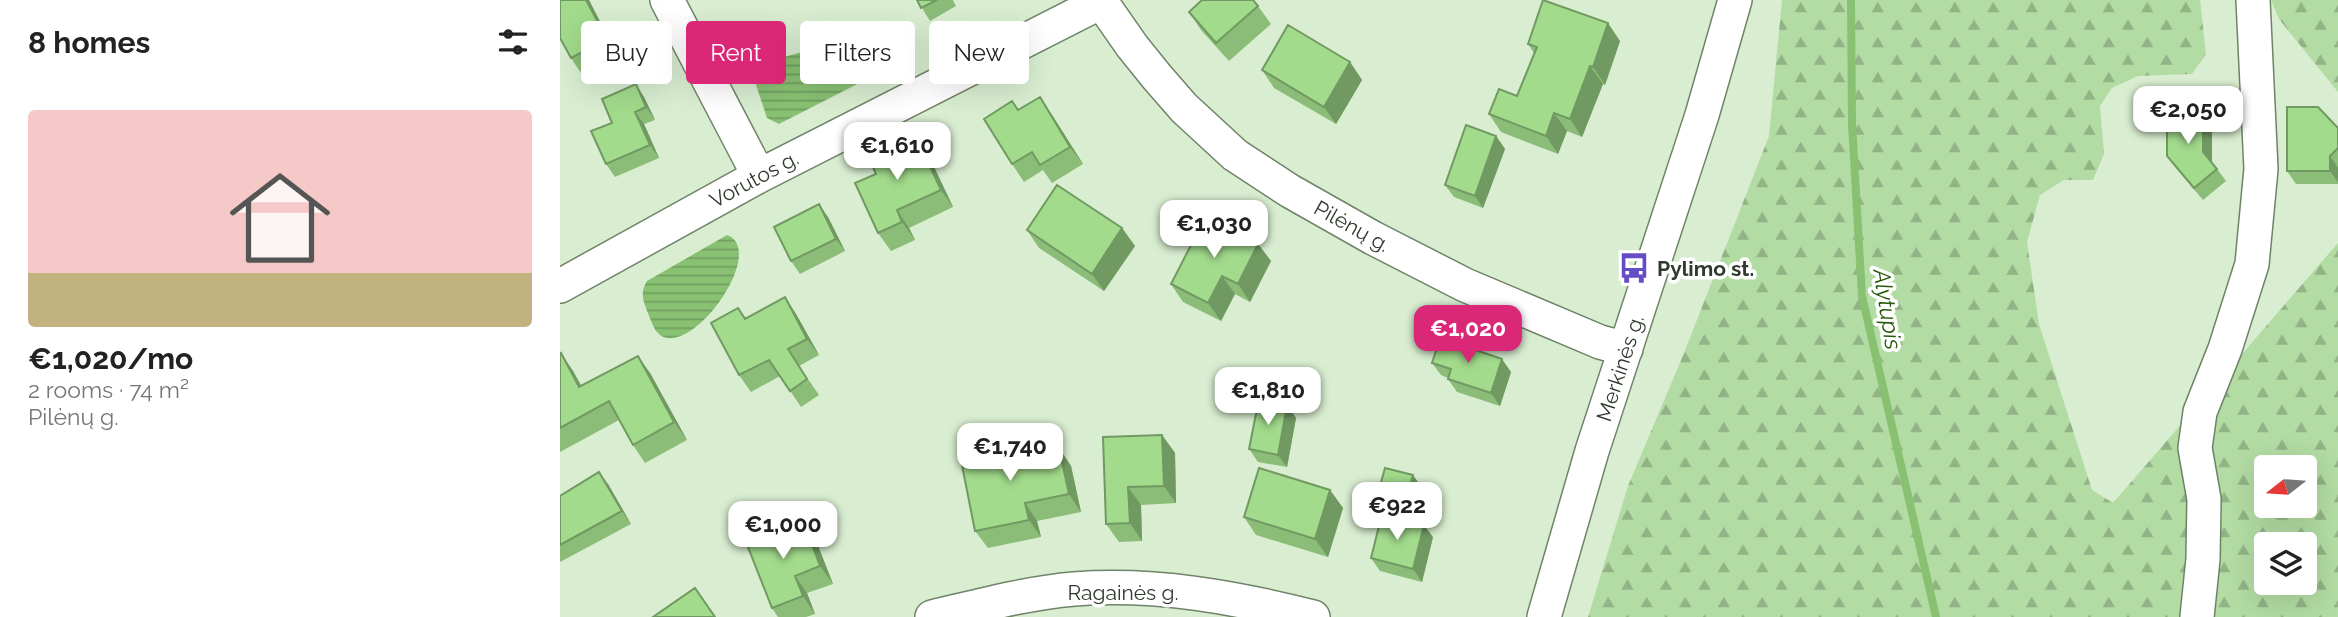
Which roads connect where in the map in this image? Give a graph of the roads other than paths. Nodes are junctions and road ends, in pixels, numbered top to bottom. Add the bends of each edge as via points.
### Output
1 (667, 0) edge
2 (1735, 0) edge
3 (2253, 0) edge
4 (1101, 1) edge
5 (759, 176) junction
6 (560, 286) edge
7 (1626, 349) junction
8 (932, 617) edge
9 (1313, 617) edge
10 (1544, 617) edge
11 (2197, 617) edge

1 - 5 street
2 - 7 street, Merkinės g.
3 - 11 street via 2261,169 2252,264 2200,412 2195,448 2204,499
4 - 5 street, Vorutos g.
4 - 7 street, Pilėnų g. via 1157,77 1235,155 1361,232 1465,285
5 - 6 street, Vorutos g.
7 - 10 street, Merkinės g.
8 - 9 street, Ragainės g. via 1073,589 1140,587 1257,603

